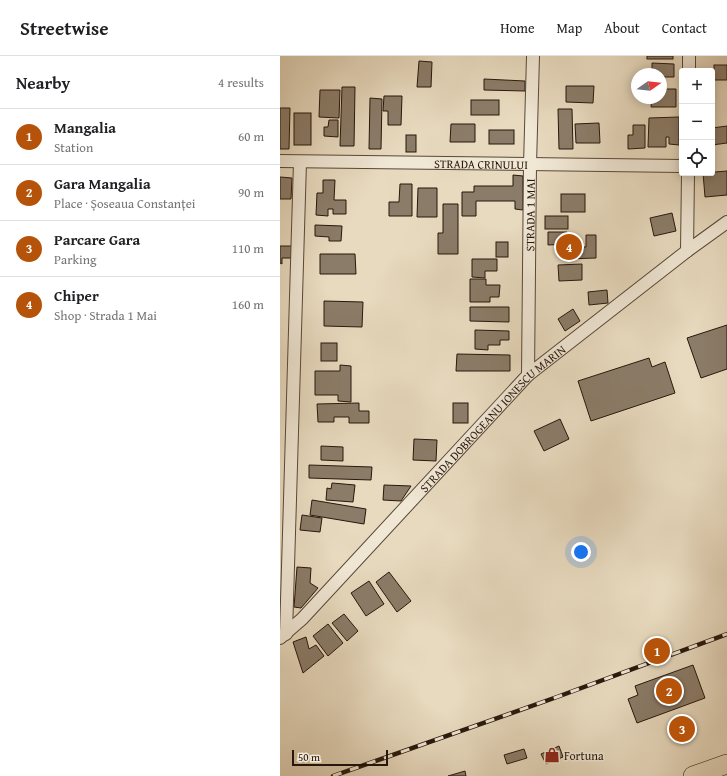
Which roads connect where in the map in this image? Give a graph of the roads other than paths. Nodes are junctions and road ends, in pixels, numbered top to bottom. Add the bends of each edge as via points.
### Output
1 (533, 56) edge
2 (689, 56) edge
3 (689, 68) edge
4 (280, 161) edge
5 (300, 162) junction
6 (530, 165) junction
7 (679, 166) edge
8 (688, 176) edge
9 (727, 222) edge
10 (687, 251) junction
11 (528, 374) junction
12 (283, 636) edge
13 (727, 764) edge
14 (693, 776) edge

1 - 6 street, STRADA 1 MAI
2 - 3 street
4 - 5 street, STRADA CRINULUI
5 - 6 street, STRADA CRINULUI
5 - 12 street
6 - 7 street, STRADA CRINULUI
6 - 11 street, STRADA 1 MAI
8 - 10 street
9 - 10 street, STRADA DOBROGEANU IONESCU MARIN
10 - 11 street, STRADA DOBROGEANU IONESCU MARIN
11 - 12 street, STRADA DOBROGEANU IONESCU MARIN via 302,620
13 - 14 main road

